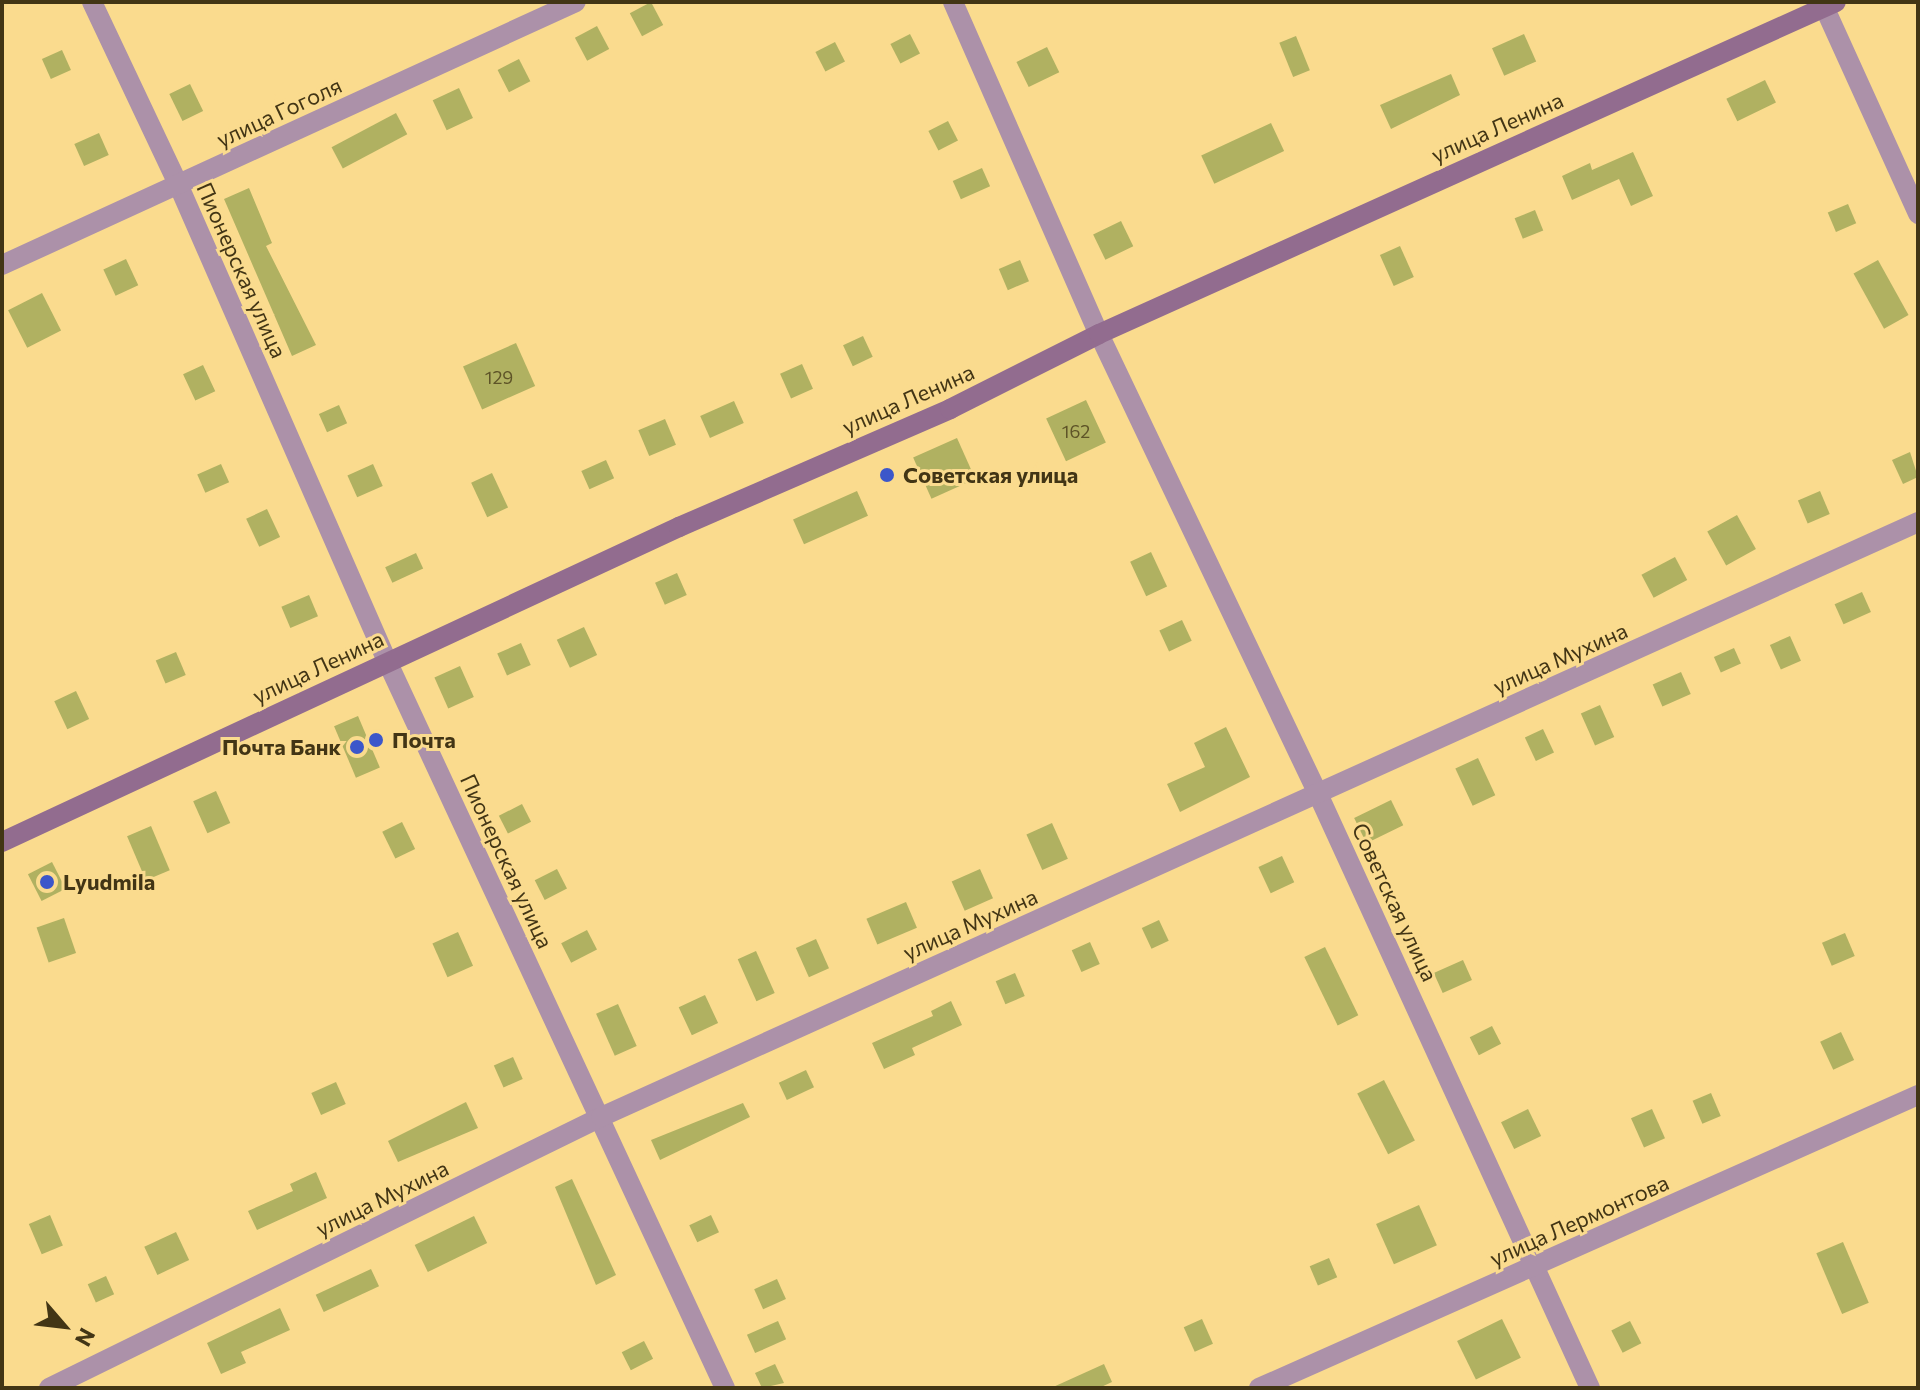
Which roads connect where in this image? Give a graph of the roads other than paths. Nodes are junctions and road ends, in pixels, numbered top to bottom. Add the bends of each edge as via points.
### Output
1 (92, 2) edge
2 (576, 2) edge
3 (953, 2) edge
4 (1828, 4) edge
5 (178, 184) junction
6 (1918, 214) edge
7 (2, 265) edge
8 (1099, 334) junction
9 (1918, 522) edge
10 (387, 661) junction
11 (1318, 794) junction
12 (2, 842) edge
13 (1918, 1095) edge
14 (601, 1117) junction
15 (1537, 1265) junction
16 (49, 1388) edge
17 (725, 1388) edge
18 (1259, 1388) edge
19 (1590, 1388) edge

1 - 5 street, Пионерская улица
2 - 5 street, улица Гоголя
3 - 8 street, Советская улица
4 - 6 street
4 - 8 main road, улица Ленина
5 - 7 street, улица Гоголя
5 - 10 street, Пионерская улица
8 - 10 main road, улица Ленина via 950,409
8 - 11 street, Советская улица
9 - 11 street, улица Мухина
10 - 12 main road, улица Ленина
10 - 14 street, Пионерская улица
11 - 14 street, улица Мухина
11 - 15 street, Советская улица
13 - 15 street, улица Лермонтова
14 - 16 street, улица Мухина
14 - 17 street, Пионерская улица
15 - 18 street, улица Лермонтова
15 - 19 street, Советская улица

